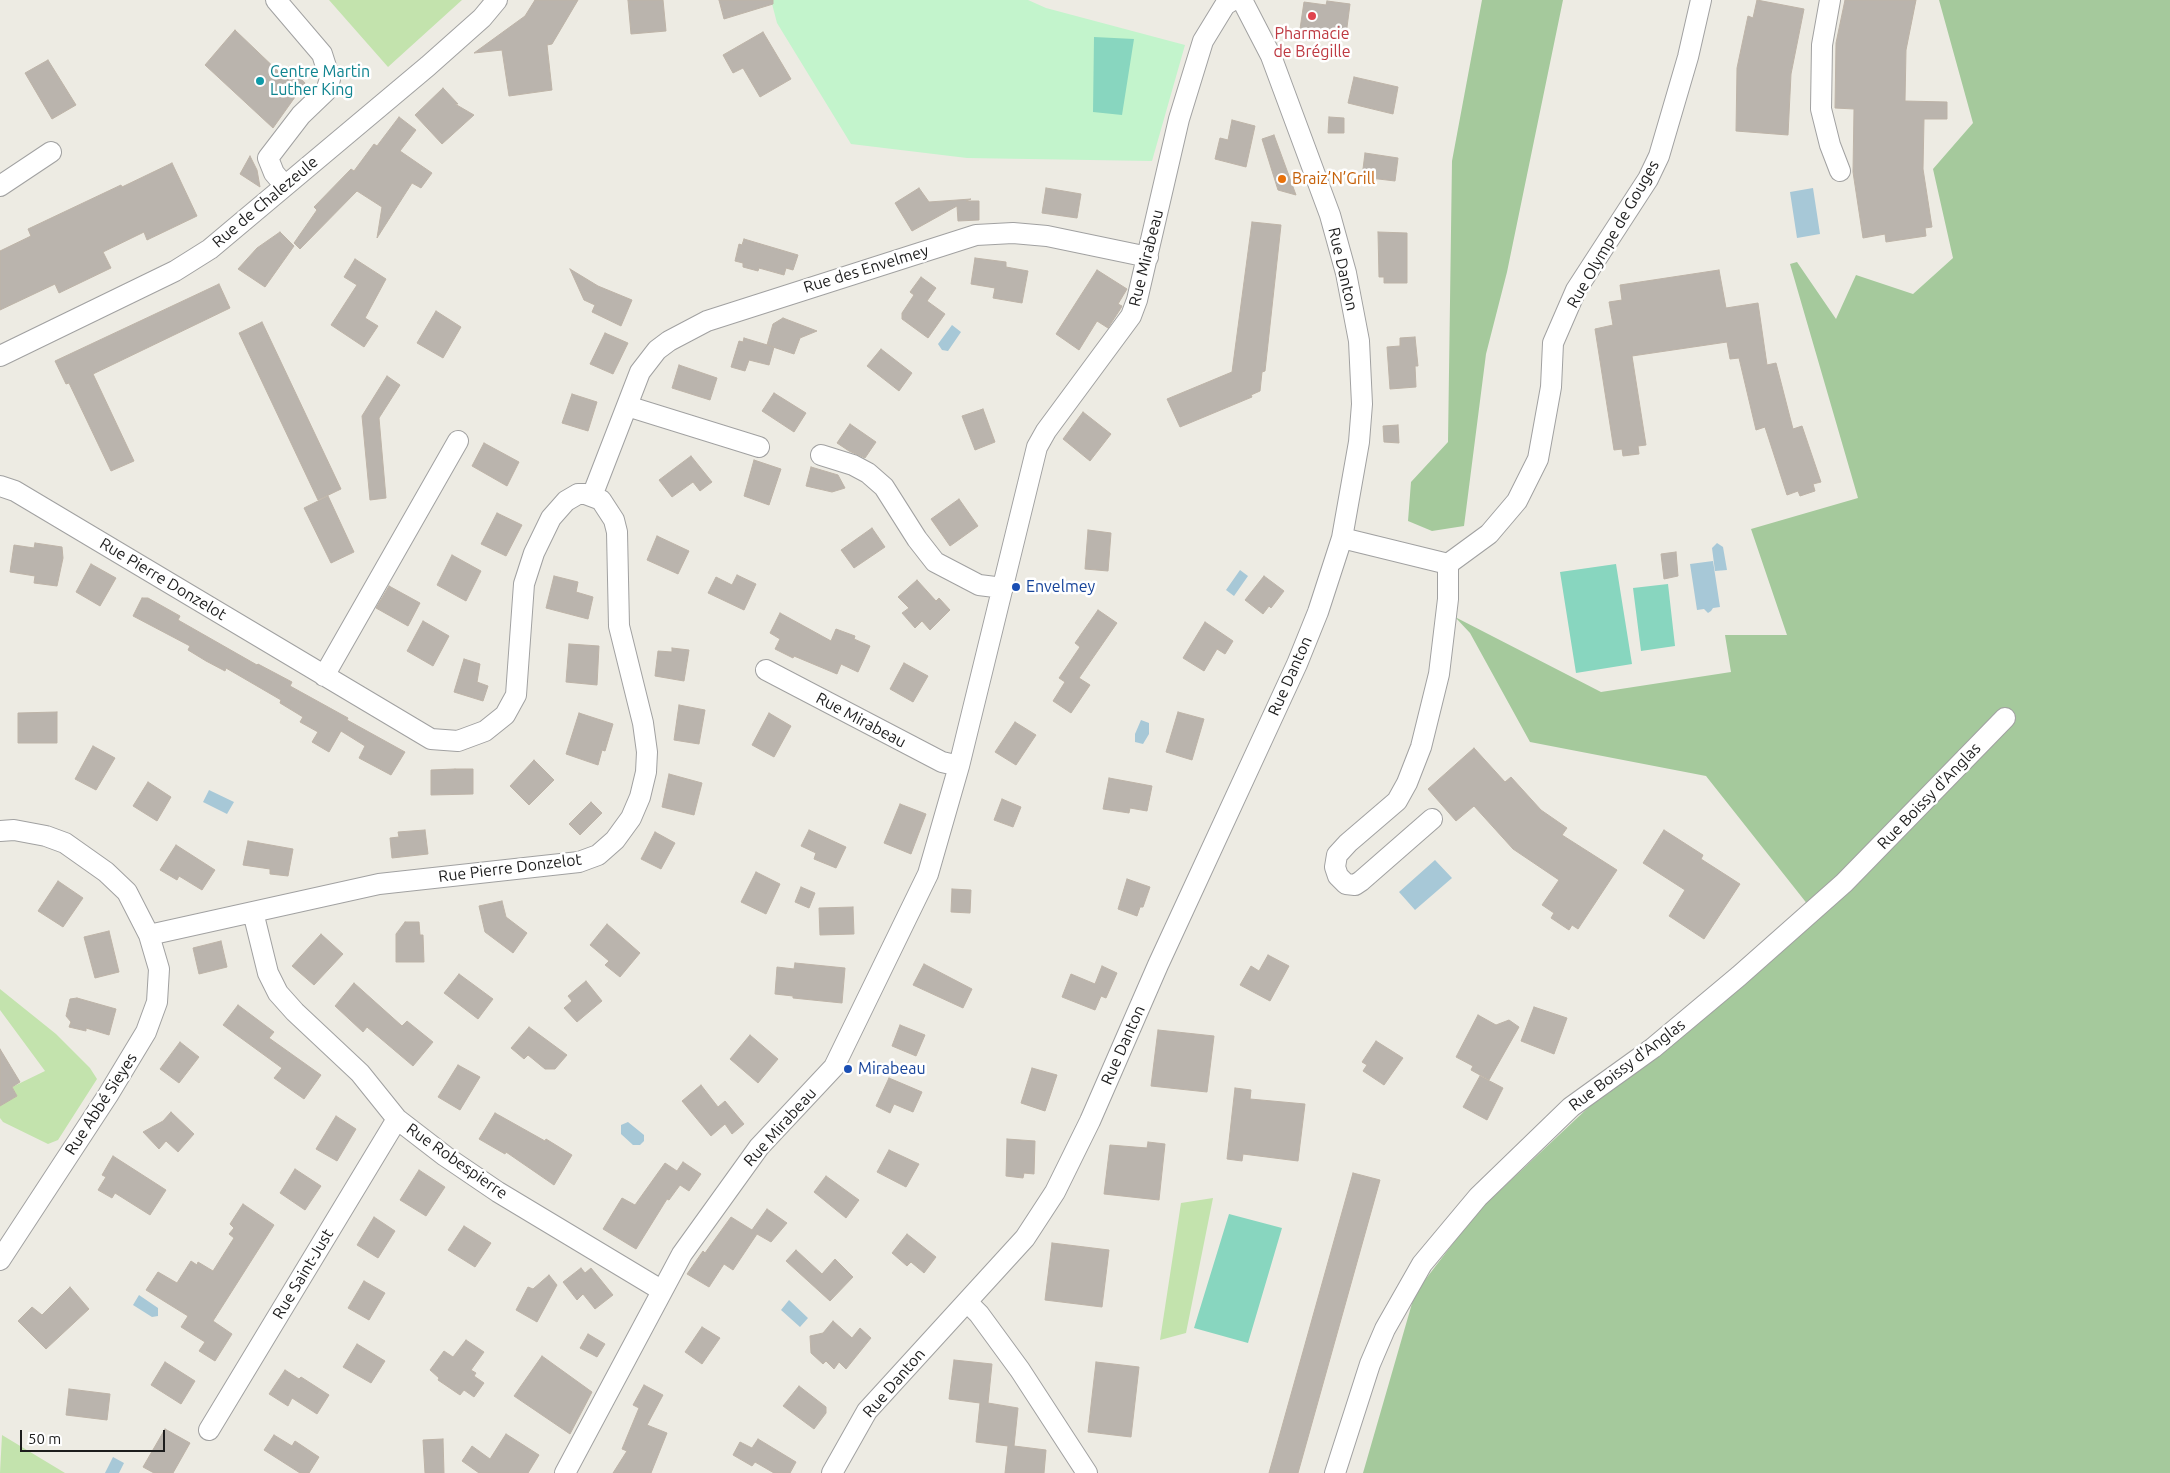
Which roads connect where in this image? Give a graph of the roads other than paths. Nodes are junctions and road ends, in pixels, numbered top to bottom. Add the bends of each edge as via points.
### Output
1 (276, 0) edge
2 (498, 0) edge
3 (1233, 0) edge
4 (1242, 0) edge
5 (1701, 0) edge
6 (1830, 0) edge
7 (51, 152) dead end
8 (1840, 171) dead end
9 (0, 186) edge
10 (285, 186) junction
11 (1148, 257) junction
12 (0, 356) edge
13 (627, 406) junction
14 (458, 441) dead end
15 (759, 447) dead end
16 (821, 455) dead end
17 (0, 486) edge
18 (592, 496) junction
19 (1342, 538) junction
20 (1448, 564) junction
21 (1003, 588) junction
22 (766, 670) dead end
23 (324, 676) junction
24 (2006, 718) dead end
25 (959, 766) junction
26 (1432, 819) dead end
27 (0, 831) edge
28 (253, 912) junction
29 (149, 935) junction
30 (397, 1119) junction
31 (0, 1260) edge
32 (661, 1290) junction
33 (967, 1302) junction
34 (209, 1430) dead end
35 (565, 1473) edge
36 (832, 1473) edge
37 (1087, 1473) edge
38 (1335, 1473) edge

1 - 10 street via 322,54 330,79 326,91 301,115 268,158
2 - 10 street, Rue de Chalezeule via 428,66
3 - 11 street, Rue Mirabeau via 1225,5 1203,41 1179,119
4 - 19 street, Rue Danton via 1271,56 1330,215 1359,342 1362,404 1359,442
5 - 20 street, Rue Olympe de Gouges via 1686,66 1659,156 1648,180 1576,290 1553,344 1551,387 1538,459 1517,501 1489,534
6 - 8 street via 1822,45 1821,109
7 - 9 street
10 - 12 street, Rue de Chalezeule via 210,249 175,271
11 - 13 street, Rue des Envelmey via 1047,236 1013,233 976,235 707,321 682,333 657,350 640,372
11 - 21 street, Rue Mirabeau via 1131,316 1037,447
13 - 15 street
13 - 18 street, Rue des Envelmey
14 - 23 street
16 - 21 street via 853,465 884,487 917,540 936,562 979,585
17 - 23 street, Rue Pierre Donzelot via 15,491
18 - 23 street, Rue Pierre Donzelot via 578,494 557,510 534,553 524,584 516,695 505,715 485,731 458,741 431,739
18 - 28 street, Rue Pierre Donzelot via 601,500 614,520 617,532 619,626 647,752 640,798 615,840 598,855 579,862 378,884
19 - 20 street
19 - 33 street, Rue Danton via 1297,664 1056,1192 1025,1238
20 - 26 street via 1448,599 1439,674 1421,746 1397,801 1336,855 1334,867 1338,876 1346,884 1355,885
21 - 25 street, Rue Mirabeau
22 - 25 street, Rue Mirabeau via 942,762
24 - 38 street, Rue Boissy d'Anglas via 1844,883 1653,1048 1571,1107 1478,1197 1422,1264 1385,1329 1370,1364
25 - 32 street, Rue Mirabeau via 928,874 834,1067 758,1147 682,1254
27 - 29 street, Rue Abbé Sieyes via 14,830 46,836 85,856 127,892
28 - 29 street, Rue Pierre Donzelot
28 - 30 street, Rue Robespierre via 268,972 278,992 360,1073
29 - 31 street, Rue Abbé Sieyes via 159,969 157,1002 146,1032
30 - 32 street, Rue Robespierre via 498,1192
30 - 34 street, Rue Saint-Just
32 - 35 street, Rue Mirabeau
33 - 36 street, Rue Danton via 867,1411
33 - 37 street via 1020,1370

